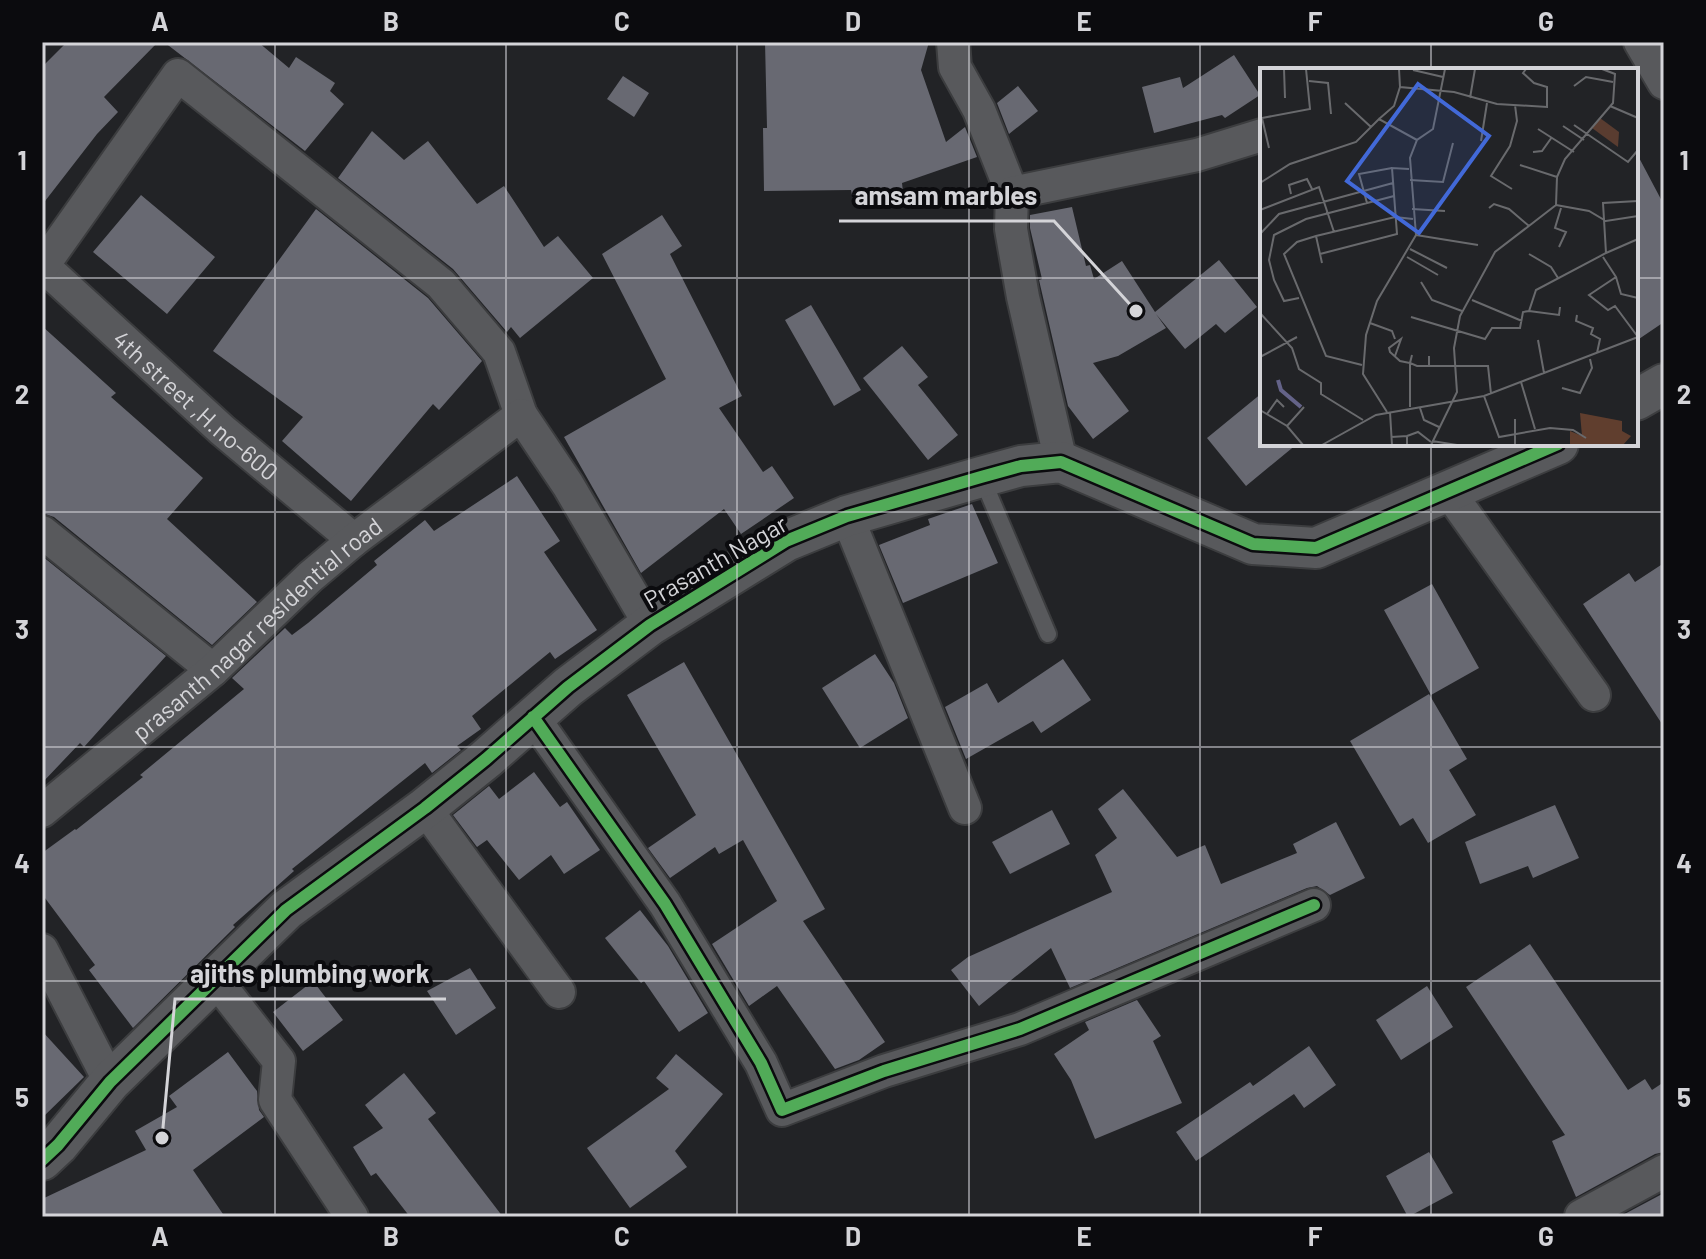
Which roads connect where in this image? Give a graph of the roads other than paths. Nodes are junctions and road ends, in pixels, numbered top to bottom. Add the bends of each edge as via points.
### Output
1 (953, 42) edge
2 (1640, 42) edge
3 (1664, 83) edge
4 (1260, 136) edge
5 (1012, 193) junction
6 (42, 266) edge
7 (1664, 384) edge
8 (1638, 399) edge
9 (521, 415) junction
10 (1553, 446) edge
11 (1061, 462) junction
12 (981, 477) junction
13 (1449, 492) junction
14 (847, 516) junction
15 (42, 532) edge
16 (354, 540) junction
17 (650, 625) junction
18 (1048, 634) dead end
19 (213, 670) junction
20 (1594, 695) dead end
21 (533, 717) junction
22 (425, 808) junction
23 (965, 808) dead end
24 (42, 811) edge
25 (1314, 905) dead end
26 (42, 950) edge
27 (215, 979) junction
28 (559, 992) dead end
29 (110, 1082) junction
30 (42, 1160) edge
31 (1664, 1171) edge
32 (1581, 1216) edge
33 (352, 1217) edge

1 - 5 street via 955,67 979,110
2 - 3 street
4 - 5 street via 1197,155
5 - 11 street via 1011,229 1023,297
6 - 9 street via 178,75 441,284 499,352
6 - 16 street, 4th street ,H.no-600 via 222,430
7 - 8 street
9 - 16 street, prasanth nagar residential road
9 - 17 street
10 - 13 street, Prasanth Nagar
11 - 12 street, Prasanth Nagar
11 - 13 street, Prasanth Nagar via 1253,544 1316,548
12 - 14 street, Prasanth Nagar
12 - 18 lane
13 - 20 street
14 - 17 street, Prasanth Nagar via 786,541
14 - 23 street
15 - 19 street
16 - 19 street, prasanth nagar residential road
17 - 21 street, Prasanth Nagar
19 - 24 street, prasanth nagar residential road
21 - 22 street, Prasanth Nagar
21 - 25 street via 665,904 761,1063 782,1110 884,1071 1020,1029
22 - 27 street, Prasanth Nagar via 286,910
22 - 28 street
26 - 29 street
27 - 29 street, Prasanth Nagar
27 - 33 street via 279,1061 275,1100
29 - 30 street, Prasanth Nagar
31 - 32 street

